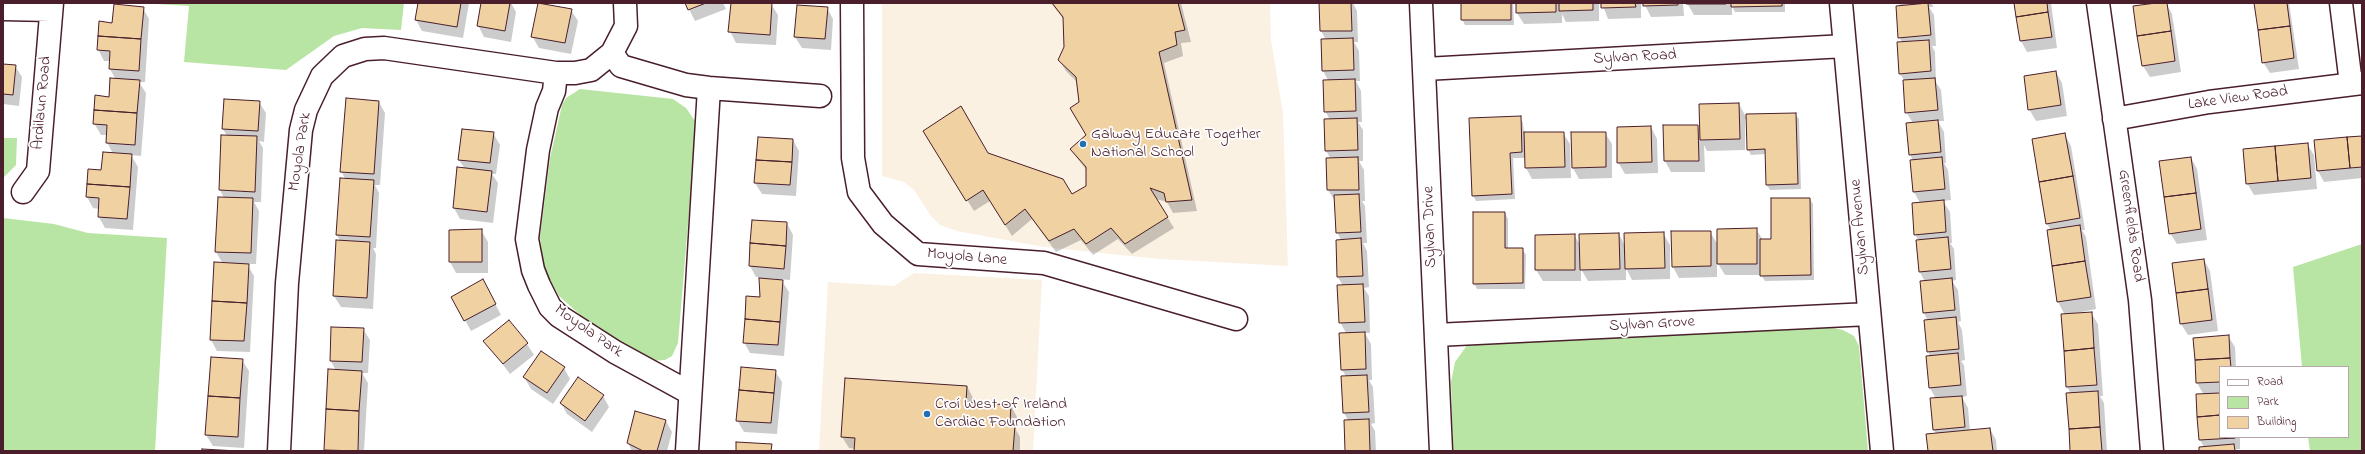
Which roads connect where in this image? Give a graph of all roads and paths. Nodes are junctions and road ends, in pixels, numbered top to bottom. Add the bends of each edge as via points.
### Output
1 (625, 3) edge
2 (852, 3) edge
3 (1421, 3) edge
4 (1841, 3) edge
5 (2098, 3) edge
6 (2340, 3) edge
7 (51, 7) edge
8 (3, 9) edge
9 (1845, 46) junction
10 (612, 53) junction
11 (1425, 69) junction
12 (556, 73) junction
13 (2357, 84) edge
14 (708, 88) junction
15 (820, 96) dead end
16 (2114, 119) junction
17 (23, 192) dead end
18 (1868, 314) junction
19 (1236, 319) dead end
20 (1436, 335) junction
21 (690, 393) junction
22 (279, 451) edge
23 (688, 451) edge
24 (1441, 451) edge
25 (1882, 451) edge
26 (2152, 451) edge

1 - 10 street, Moyola Park via 626,26
2 - 19 street, Moyola Lane via 853,158 859,192 883,224 918,254 1044,263
3 - 11 street, Sylvan Drive
4 - 9 street, Sylvan Avenue
5 - 16 street, Greenfields Road
6 - 13 street
7 - 8 street, Ardilaun Road
7 - 17 street, Ardilaun Road via 38,171
9 - 11 street, Sylvan Road
9 - 18 street, Sylvan Avenue
10 - 12 street, Moyola Park via 591,70
10 - 14 street via 621,66 686,85
11 - 20 street, Sylvan Drive
12 - 21 street, Moyola Park via 554,91 547,108 538,150 527,239 533,270 541,290 559,316 616,352
12 - 22 street, Moyola Park via 384,48 365,49 344,56 322,76 306,110 296,170
13 - 16 street, Lake View Road via 2209,102
14 - 15 street
14 - 21 street
16 - 26 street, Greenfields Road via 2140,300
18 - 20 street, Sylvan Grove
18 - 25 street, Sylvan Avenue
20 - 24 street, Sylvan Drive
21 - 23 street

